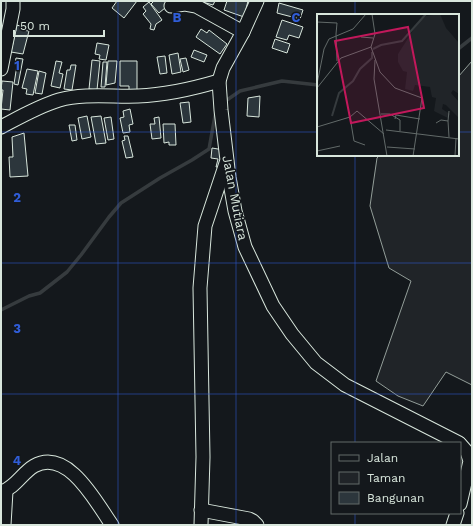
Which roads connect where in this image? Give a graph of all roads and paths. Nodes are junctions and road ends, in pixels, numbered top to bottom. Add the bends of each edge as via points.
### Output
1 (13, 1) edge
2 (257, 1) edge
3 (171, 6) dead end
4 (243, 32) junction
5 (1, 69) edge
6 (219, 82) junction
7 (1, 127) edge
8 (227, 159) junction
9 (458, 442) edge
10 (461, 444) edge
11 (3, 492) edge
12 (461, 500) edge
13 (201, 510) junction
14 (457, 514) edge
15 (4, 525) edge
16 (112, 525) edge
17 (201, 525) edge
18 (257, 525) edge
19 (453, 525) edge

1 - 5 street
2 - 4 street, Jalan Mutiara
3 - 4 street via 196,6
4 - 6 street, Jalan Mutiara via 223,68
6 - 7 street via 165,94 76,97 60,100
6 - 8 street, Jalan Mutiara
8 - 9 street, Jalan Mutiara via 235,211 245,247 273,306 292,334 316,363 345,384
8 - 13 street via 205,226 200,288 203,457
10 - 12 street, Jalan Mutiara via 470,461
11 - 15 street
11 - 16 street via 34,466 53,463 77,476
13 - 17 street
13 - 18 street via 249,519
14 - 19 street

